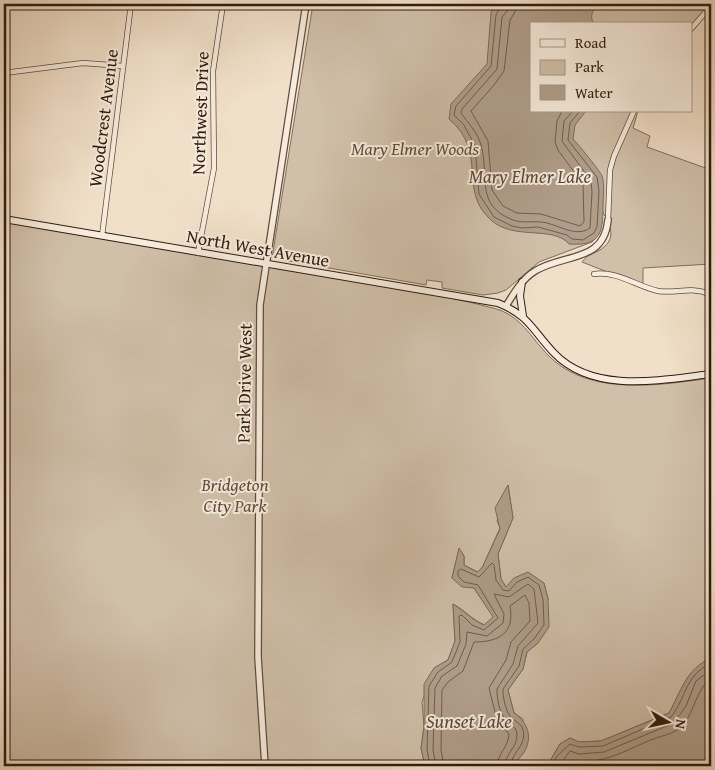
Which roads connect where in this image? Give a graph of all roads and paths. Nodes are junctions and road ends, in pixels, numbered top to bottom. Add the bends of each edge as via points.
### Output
1 (131, 4) edge
2 (223, 4) edge
3 (306, 4) edge
4 (711, 6) edge
5 (692, 29) edge
6 (124, 66) junction
7 (4, 73) edge
8 (634, 112) edge
9 (4, 193) edge
10 (4, 219) edge
11 (608, 220) joint
12 (102, 236) junction
13 (198, 253) junction
14 (265, 264) junction
15 (594, 274) dead end
16 (522, 282) junction
17 (711, 289) edge
18 (506, 306) junction
19 (523, 316) junction
20 (711, 374) edge
21 (4, 763) edge
22 (18, 766) edge
23 (264, 766) edge

1 - 6 street, Woodcrest Avenue
2 - 13 street, Northwest Drive via 213,71 214,162
3 - 14 street, Park Drive West
4 - 5 street
6 - 7 street via 83,63
6 - 12 street, Woodcrest Avenue
8 - 11 street via 610,170
9 - 10 street
10 - 12 main road, North West Avenue
11 - 16 street via 605,236 596,248 549,264
12 - 13 main road, North West Avenue
13 - 14 main road, North West Avenue
14 - 18 main road, North West Avenue
14 - 23 street, Park Drive West via 260,314 258,416 258,694
15 - 17 street via 611,274 658,291 709,294
16 - 18 street
16 - 19 main road
18 - 19 main road, North West Avenue
19 - 20 main road, North West Avenue via 555,354 589,374 637,381
21 - 22 street

